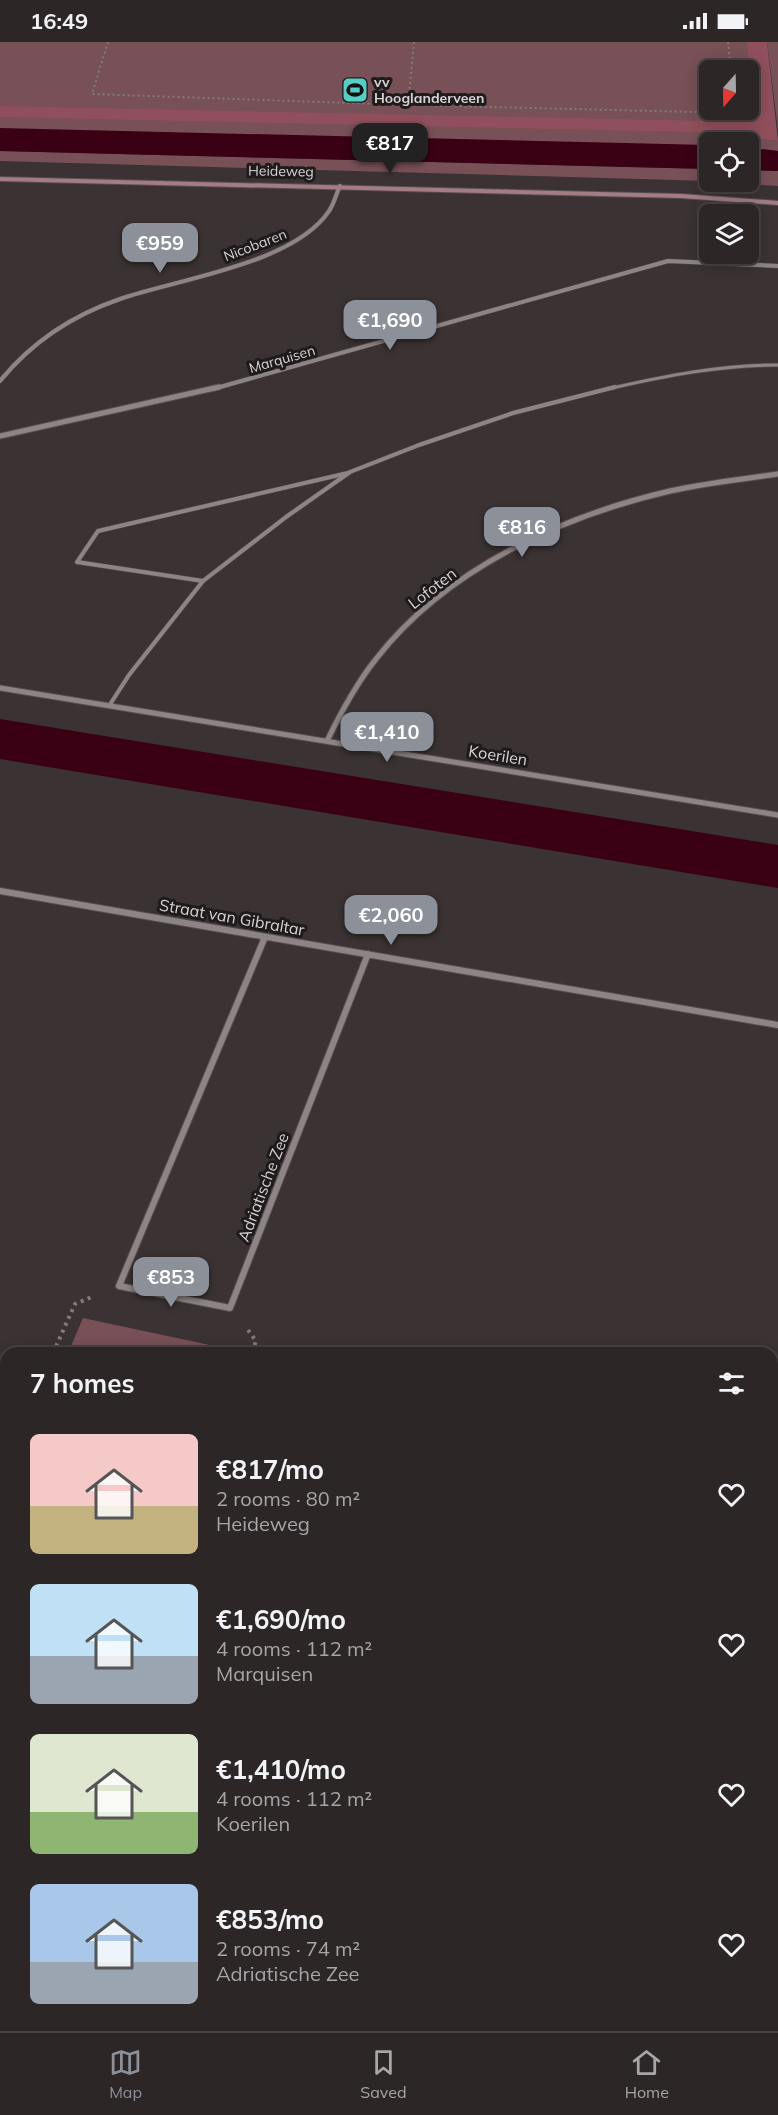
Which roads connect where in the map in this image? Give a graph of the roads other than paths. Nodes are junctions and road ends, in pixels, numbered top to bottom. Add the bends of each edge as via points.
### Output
1 (0, 178) edge
2 (340, 186) junction
3 (778, 203) edge
4 (778, 266) edge
5 (778, 364) edge
6 (0, 381) edge
7 (0, 436) edge
8 (350, 472) junction
9 (778, 474) edge
10 (203, 581) junction
11 (0, 688) edge
12 (109, 706) junction
13 (327, 741) junction
14 (778, 815) edge
15 (0, 891) edge
16 (265, 937) junction
17 (368, 954) junction
18 (778, 1025) edge

1 - 2 street, Heideweg
2 - 3 street, Heideweg via 681,196
2 - 6 street, Nicobaren via 325,215 296,240 255,259 143,290 89,312 41,342
4 - 7 street, Marquisen via 668,261 213,389
5 - 8 lane via 739,365 664,376 586,394 513,413
8 - 10 lane
8 - 10 lane via 98,531 77,562
9 - 13 street, Lofoten via 658,494 610,507 495,560 452,587 384,650 342,709
10 - 12 lane
11 - 12 street, Koerilen
12 - 13 street, Koerilen
13 - 14 street, Koerilen
15 - 16 street, Straat van Gibraltar
16 - 17 street, Straat van Gibraltar
16 - 17 street, Adriatische Zee via 119,1286 230,1308
17 - 18 street, Straat van Gibraltar

